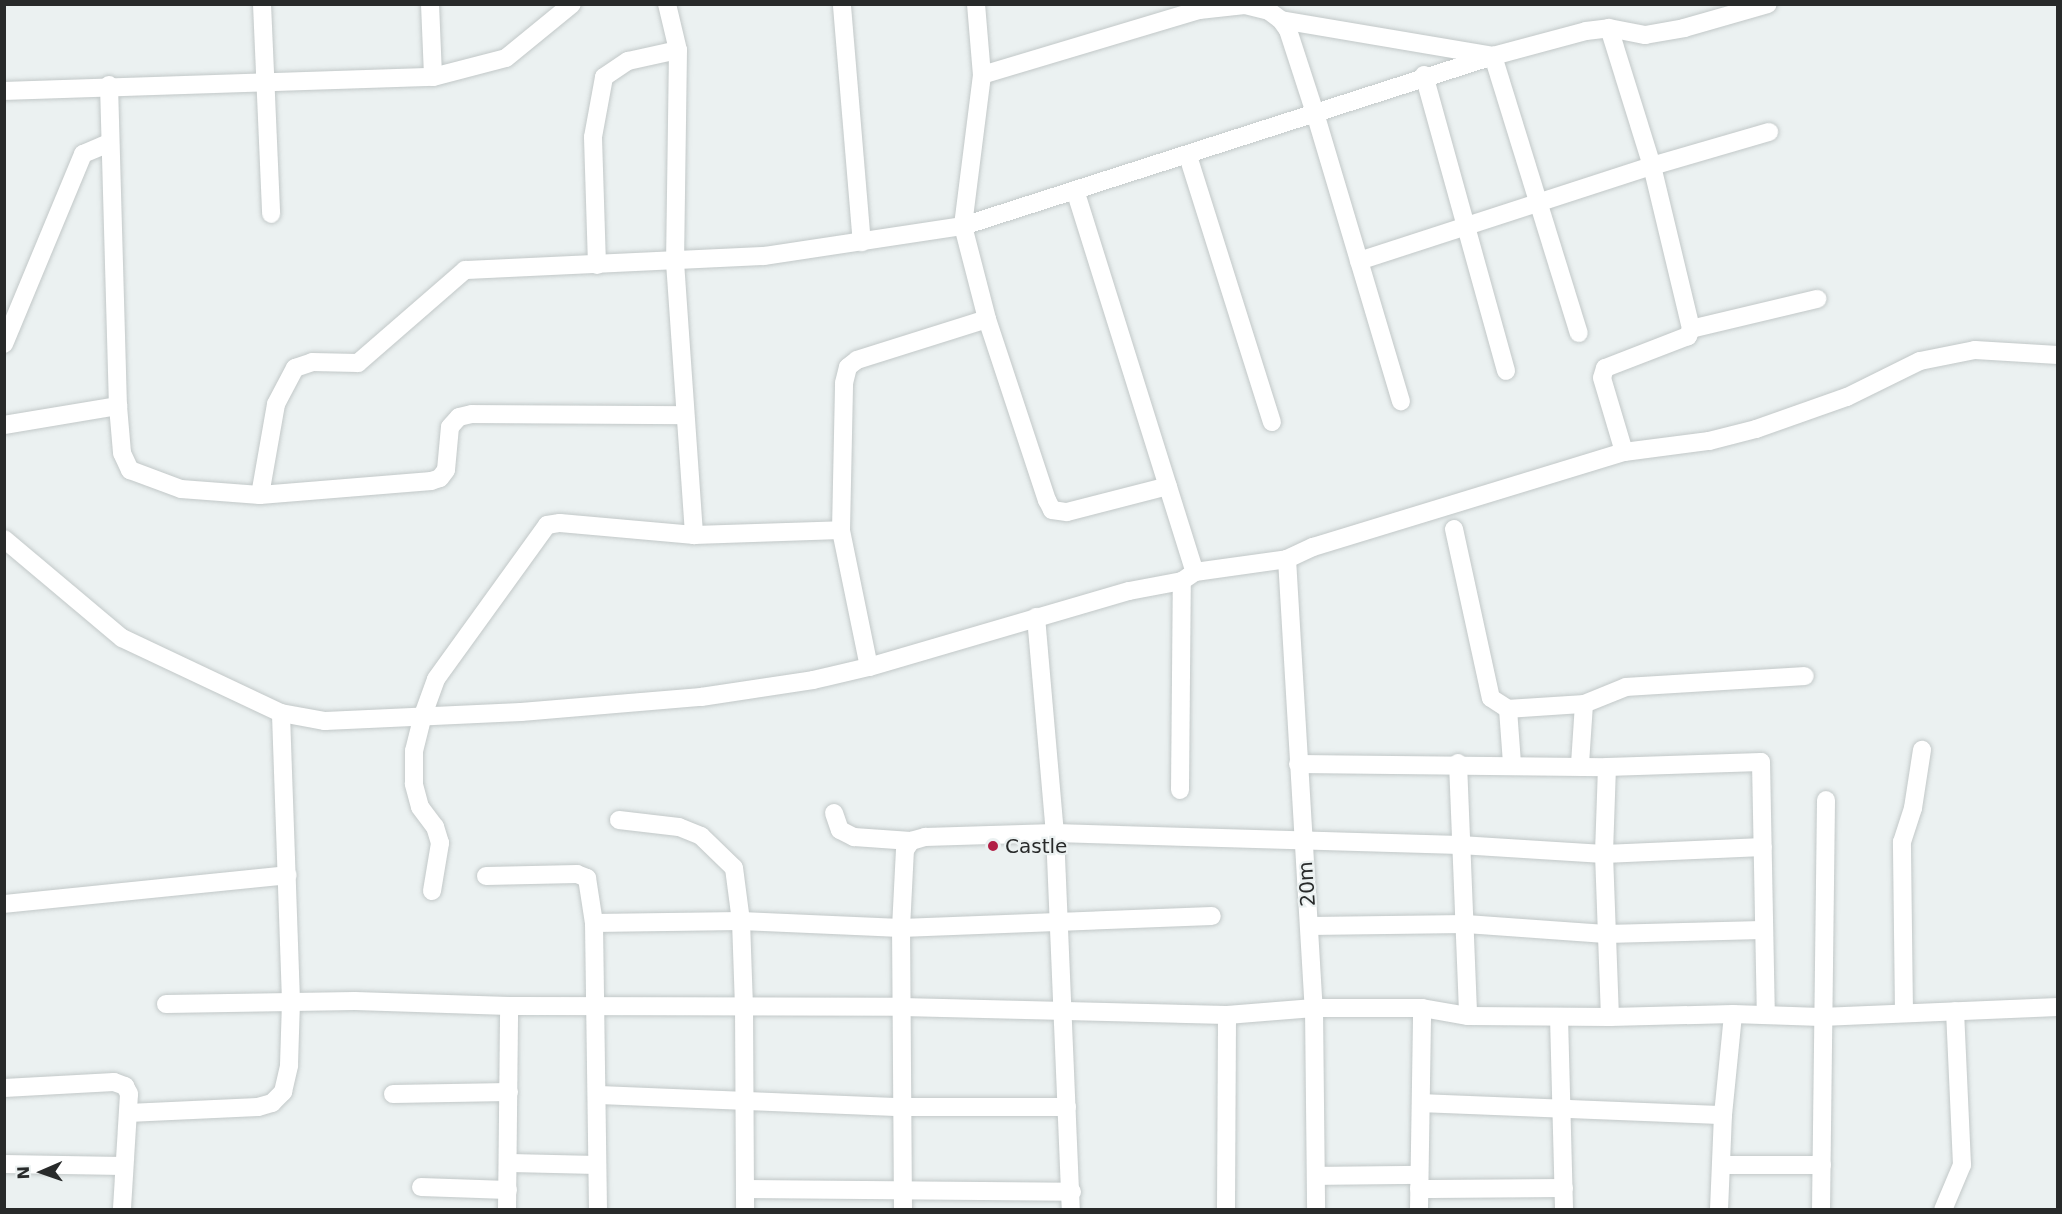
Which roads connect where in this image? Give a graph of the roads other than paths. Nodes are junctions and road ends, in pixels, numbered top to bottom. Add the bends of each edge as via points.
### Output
1 (262, 4) edge
2 (430, 4) edge
3 (667, 4) edge
4 (976, 4) edge
5 (1768, 4) edge
6 (568, 6) edge
7 (842, 6) edge
8 (1281, 20) junction
9 (1609, 28) junction
10 (678, 50) junction
11 (1493, 56) junction
12 (982, 75) junction
13 (1424, 75) junction
14 (433, 77) junction
15 (266, 82) junction
16 (109, 85) junction
17 (4, 90) edge
18 (1315, 113) junction
19 (1769, 132) dead end
20 (108, 144) junction
21 (1188, 156) junction
22 (1652, 166) junction
23 (1074, 190) junction
24 (1538, 203) junction
25 (271, 214) dead end
26 (963, 226) junction
27 (1465, 227) junction
28 (862, 242) junction
29 (1359, 261) junction
30 (675, 262) junction
31 (597, 265) junction
32 (1817, 299) dead end
33 (987, 319) junction
34 (1691, 328) junction
35 (1579, 333) dead end
36 (4, 344) edge
37 (2058, 355) edge
38 (1506, 371) dead end
39 (1401, 401) dead end
40 (118, 406) junction
41 (685, 416) junction
42 (1272, 422) dead end
43 (4, 425) edge
44 (1624, 452) junction
45 (1168, 486) junction
46 (260, 495) junction
47 (1454, 529) dead end
48 (841, 530) junction
49 (694, 535) junction
50 (4, 539) edge
51 (1287, 559) junction
52 (1188, 576) junction
53 (1036, 617) junction
54 (868, 667) junction
55 (1805, 676) dead end
56 (1584, 704) junction
57 (1508, 709) junction
58 (281, 713) junction
59 (423, 715) junction
60 (1922, 750) dead end
61 (1458, 763) junction
62 (1298, 764) junction
63 (1512, 764) junction
64 (1580, 765) junction
65 (1607, 767) junction
66 (1180, 790) dead end
67 (1826, 800) dead end
68 (834, 813) dead end
69 (619, 820) dead end
70 (1055, 833) junction
71 (1304, 839) junction
72 (911, 841) junction
73 (1460, 844) junction
74 (1763, 847) junction
75 (1604, 854) junction
76 (288, 875) junction
77 (486, 876) dead end
78 (432, 891) dead end
79 (4, 904) edge
80 (1212, 916) dead end
81 (741, 921) junction
82 (594, 923) junction
83 (1056, 923) junction
84 (1466, 924) junction
85 (1310, 926) junction
86 (901, 928) junction
87 (1762, 930) junction
88 (1606, 934) junction
89 (291, 1001) junction
90 (166, 1004) dead end
91 (598, 1005) junction
92 (508, 1006) junction
93 (744, 1006) junction
94 (902, 1007) junction
95 (2058, 1007) edge
96 (1314, 1008) junction
97 (1422, 1008) junction
98 (1059, 1010) junction
99 (1955, 1011) junction
100 (1904, 1013) junction
101 (1733, 1014) junction
102 (1227, 1015) junction
103 (1766, 1015) junction
104 (1468, 1016) junction
105 (1558, 1017) junction
106 (1610, 1017) junction
107 (1821, 1017) junction
108 (4, 1088) edge
109 (509, 1092) junction
110 (393, 1094) dead end
111 (599, 1095) junction
112 (744, 1102) junction
113 (1422, 1103) junction
114 (1562, 1106) junction
115 (902, 1107) junction
116 (1067, 1107) junction
117 (128, 1113) junction
118 (1723, 1115) junction
119 (510, 1162) junction
120 (4, 1164) edge
121 (597, 1165) junction
122 (1721, 1165) junction
123 (1821, 1165) junction
124 (123, 1166) junction
125 (1316, 1176) junction
126 (1419, 1182) junction
127 (421, 1187) dead end
128 (1564, 1188) junction
129 (745, 1189) junction
130 (508, 1190) junction
131 (903, 1191) junction
132 (1071, 1201) edge
133 (122, 1209) edge
134 (507, 1209) edge
135 (598, 1209) edge
136 (745, 1209) edge
137 (903, 1209) edge
138 (1226, 1209) edge
139 (1316, 1209) edge
140 (1419, 1209) edge
141 (1564, 1209) edge
142 (1719, 1209) edge
143 (1821, 1209) edge
144 (1942, 1209) edge

1 - 15 street
2 - 14 street
3 - 10 street
4 - 12 street
5 - 9 street via 1645,35
6 - 14 street via 506,58
7 - 28 street
8 - 11 street
8 - 12 street via 1269,11 1245,5 1198,10
8 - 18 street via 1288,30
9 - 11 street
9 - 22 street
10 - 30 street
10 - 31 street via 628,61 604,77 593,137
11 - 13 street
11 - 24 street
12 - 26 street
13 - 18 street
13 - 27 street
14 - 15 street
15 - 16 street
15 - 25 street
16 - 17 street
16 - 20 street
18 - 21 street
18 - 29 street
19 - 22 street
20 - 36 street via 83,154
20 - 40 street
21 - 23 street
21 - 42 street
22 - 24 street
22 - 34 street
23 - 26 street
23 - 45 street
24 - 27 street
24 - 35 street
26 - 28 street
26 - 33 street
27 - 29 street
27 - 38 street
28 - 30 street via 764,256
29 - 39 street
30 - 31 street
30 - 41 street
31 - 46 street via 465,270 358,363 312,362 295,368 276,404
32 - 34 street
33 - 45 street via 1053,510 1067,512
33 - 48 street via 857,360 848,367 844,383
34 - 44 street via 1688,336 1605,368 1602,378
37 - 44 street via 1976,350 1920,362 1847,397 1756,429 1709,441
40 - 43 street
40 - 46 street via 122,453 130,470 182,489
41 - 46 street via 472,414 459,417 450,427 446,470 440,478
41 - 49 street
44 - 51 street via 1313,547
45 - 52 street
47 - 57 street via 1491,698
48 - 49 street
48 - 54 street
49 - 59 street via 547,525 436,679
50 - 58 street via 122,638
51 - 52 street
51 - 62 street, 20m
52 - 53 street
52 - 66 street
53 - 54 street
53 - 70 street
54 - 59 street via 813,680 701,697 520,712
55 - 56 street via 1626,687
56 - 57 street
56 - 64 street
57 - 63 street
58 - 59 street via 325,721
58 - 76 street
59 - 78 street via 414,751 414,784 420,807 435,827 440,843
60 - 100 street via 1913,808 1902,842
61 - 62 street
61 - 63 street
61 - 73 street
62 - 71 street, 20m
63 - 64 street
64 - 65 street
65 - 74 street via 1761,762
65 - 75 street
67 - 107 street
68 - 72 street via 840,830 855,837
69 - 81 street via 679,827 716,847 734,868
70 - 71 street
70 - 72 street via 925,837
70 - 83 street
71 - 73 street
71 - 85 street, 20m
72 - 86 street via 905,850
73 - 75 street
73 - 84 street
74 - 75 street
74 - 87 street
75 - 88 street
76 - 79 street
76 - 89 street
77 - 82 street via 577,874 587,878
80 - 83 street
81 - 82 street
81 - 86 street
81 - 93 street
82 - 91 street
83 - 86 street
83 - 98 street
84 - 85 street
84 - 88 street
84 - 104 street
85 - 96 street, 20m
86 - 94 street
87 - 88 street
87 - 103 street
88 - 106 street
89 - 90 street
89 - 92 street
89 - 117 street via 289,1065 283,1092 272,1103
91 - 92 street
91 - 93 street
91 - 111 street
92 - 109 street
93 - 94 street
93 - 112 street
94 - 98 street
94 - 115 street
95 - 99 street
96 - 97 street
96 - 102 street
96 - 125 street, 20m
97 - 104 street
97 - 113 street
98 - 102 street
98 - 116 street
99 - 100 street
99 - 144 street via 1962,1165
100 - 107 street
101 - 103 street
101 - 106 street
101 - 118 street
102 - 138 street
103 - 107 street
104 - 105 street
105 - 106 street
105 - 114 street
107 - 123 street
108 - 117 street via 114,1082 125,1086 129,1094
109 - 110 street
109 - 119 street
111 - 112 street
111 - 121 street
112 - 115 street
112 - 129 street
113 - 114 street
113 - 126 street
114 - 118 street
114 - 128 street
115 - 116 street
115 - 131 street
116 - 132 street
117 - 124 street
118 - 122 street
119 - 121 street
119 - 130 street
120 - 124 street
121 - 135 street
122 - 123 street
122 - 142 street
123 - 143 street
124 - 133 street
125 - 126 street
125 - 139 street, 20m
126 - 128 street
126 - 140 street
127 - 130 street
128 - 141 street
129 - 131 street
129 - 136 street
130 - 134 street
131 - 132 street
131 - 137 street

